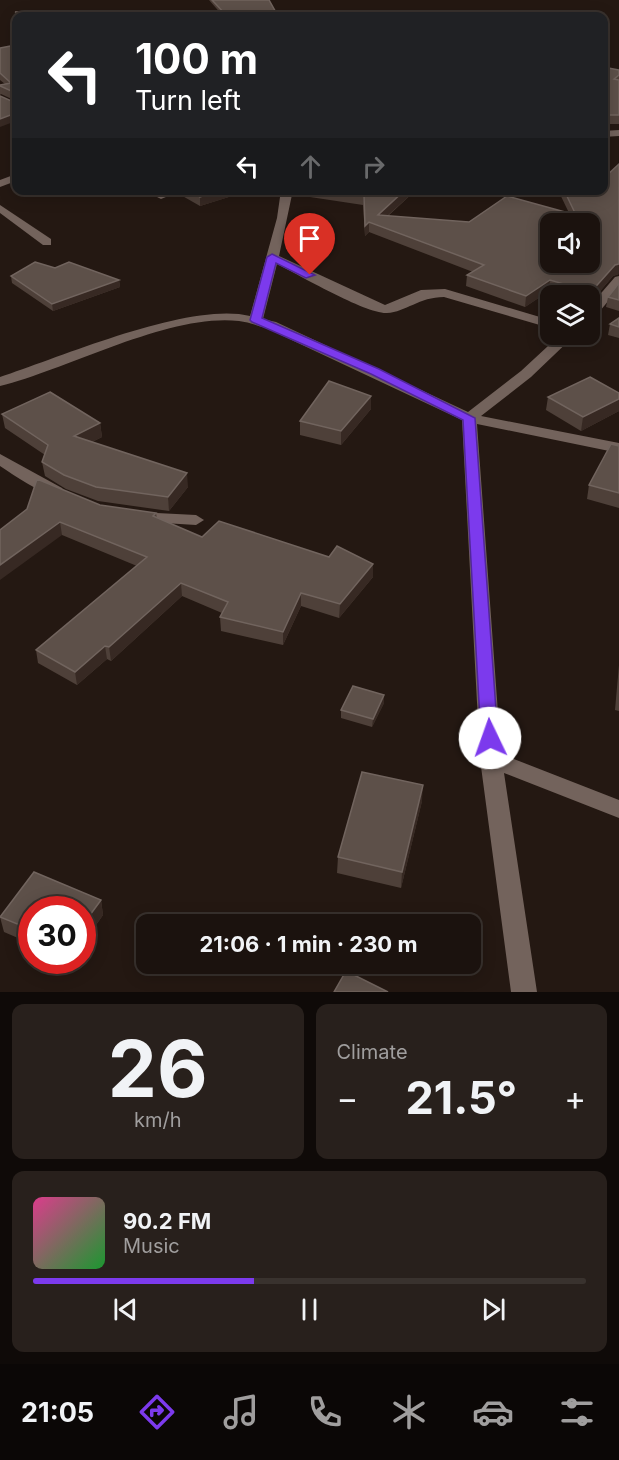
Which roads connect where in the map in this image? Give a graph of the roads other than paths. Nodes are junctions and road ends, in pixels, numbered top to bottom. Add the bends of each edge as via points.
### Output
1 (164, 195) edge
2 (286, 195) edge
3 (161, 196) dead end
4 (0, 208) edge
5 (47, 242) dead end
6 (272, 257) junction
7 (619, 280) edge
8 (600, 302) edge
9 (256, 320) junction
10 (540, 321) edge
11 (558, 345) edge
12 (0, 382) edge
13 (469, 418) junction
14 (619, 448) edge
15 (0, 459) edge
16 (69, 496) edge
17 (118, 514) edge
18 (196, 520) dead end
19 (491, 759) junction
20 (619, 809) edge
21 (524, 992) edge

1 - 3 street
2 - 6 street
4 - 5 street
6 - 9 street
6 - 10 street via 386,309 426,293 445,294
7 - 8 street
9 - 12 street via 239,316 197,319 94,348
9 - 13 street
11 - 13 street
13 - 14 street
13 - 19 street
15 - 16 street
17 - 18 street
19 - 20 street
19 - 21 street

